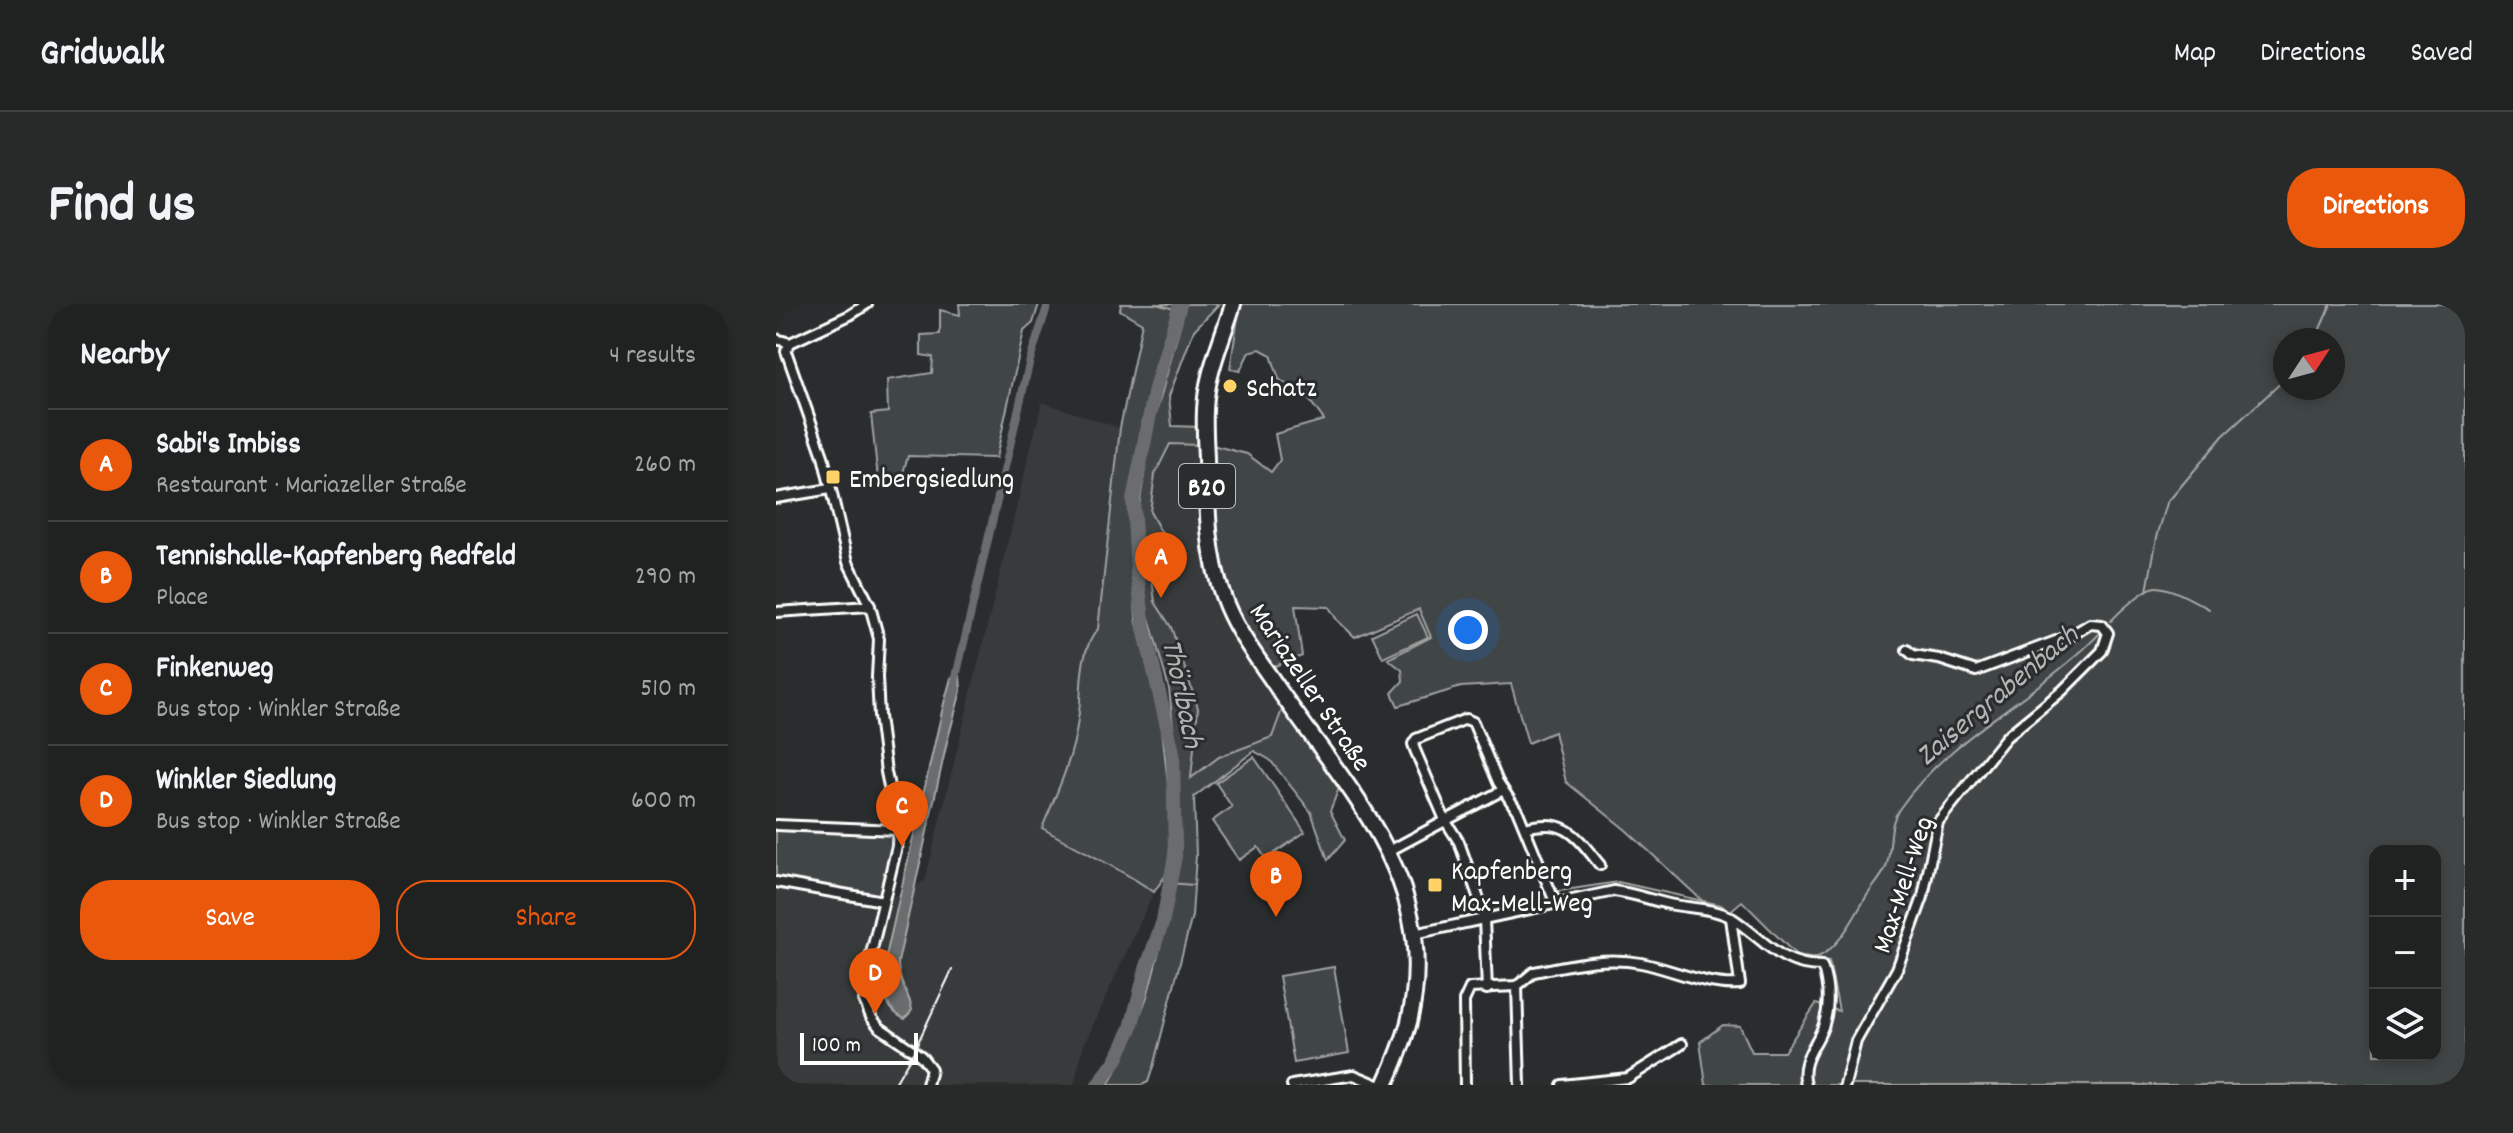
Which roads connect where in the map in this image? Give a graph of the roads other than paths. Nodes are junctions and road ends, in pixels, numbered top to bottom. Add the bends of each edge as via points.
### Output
1 (848, 304) edge
2 (867, 304) edge
3 (1233, 304) edge
4 (850, 315) junction
5 (776, 339) edge
6 (790, 343) junction
7 (830, 489) junction
8 (776, 498) edge
9 (870, 606) junction
10 (776, 612) edge
11 (1907, 650) dead end
12 (1503, 790) junction
13 (1445, 820) junction
14 (776, 825) edge
15 (1525, 828) junction
16 (898, 830) junction
17 (1389, 851) junction
18 (1600, 865) dead end
19 (776, 882) edge
20 (883, 901) junction
21 (1555, 902) junction
22 (1731, 918) junction
23 (1484, 919) junction
24 (1414, 934) junction
25 (1517, 986) junction
26 (1487, 989) junction
27 (1682, 1044) dead end
28 (1346, 1081) edge
29 (927, 1085) edge
30 (1292, 1085) edge
31 (1378, 1085) edge
32 (1385, 1085) edge
33 (1465, 1085) edge
34 (1520, 1085) edge
35 (1562, 1085) edge
36 (1806, 1085) edge
37 (1845, 1085) edge

1 - 4 street
2 - 4 street
3 - 17 main road, Mariazeller Straße / B20 via 1205,412 1210,531 1220,587 1241,634
4 - 6 street
5 - 6 street
6 - 7 street via 786,351
7 - 8 street
7 - 9 street via 848,562
9 - 10 street
9 - 16 street via 879,639 879,716
11 - 37 street, Max-Mell-Weg via 1976,671 2090,624 2102,625 2108,633 2102,651 2006,737 1938,822 1923,897 1897,969 1856,1041
12 - 13 street
12 - 13 street via 1471,720 1416,739 1415,750
12 - 15 street
13 - 17 street
13 - 23 street via 1469,867
14 - 16 street
15 - 18 street via 1573,832
15 - 21 street
16 - 20 street
17 - 24 main road, Mariazeller Straße / B20
19 - 20 street
20 - 29 street via 864,1000 879,1027 931,1069
21 - 22 street via 1614,891
21 - 23 street
22 - 25 street via 1740,984 1605,960 1534,972
22 - 36 street via 1802,966 1822,966 1830,988 1824,1024 1805,1062
23 - 24 street
23 - 26 street
24 - 32 main road, Mariazeller Straße / B20 via 1411,1010
25 - 26 street
25 - 34 street
26 - 33 street via 1470,988 1464,1001
27 - 35 street via 1628,1078
28 - 30 street
28 - 31 street via 1359,1076

